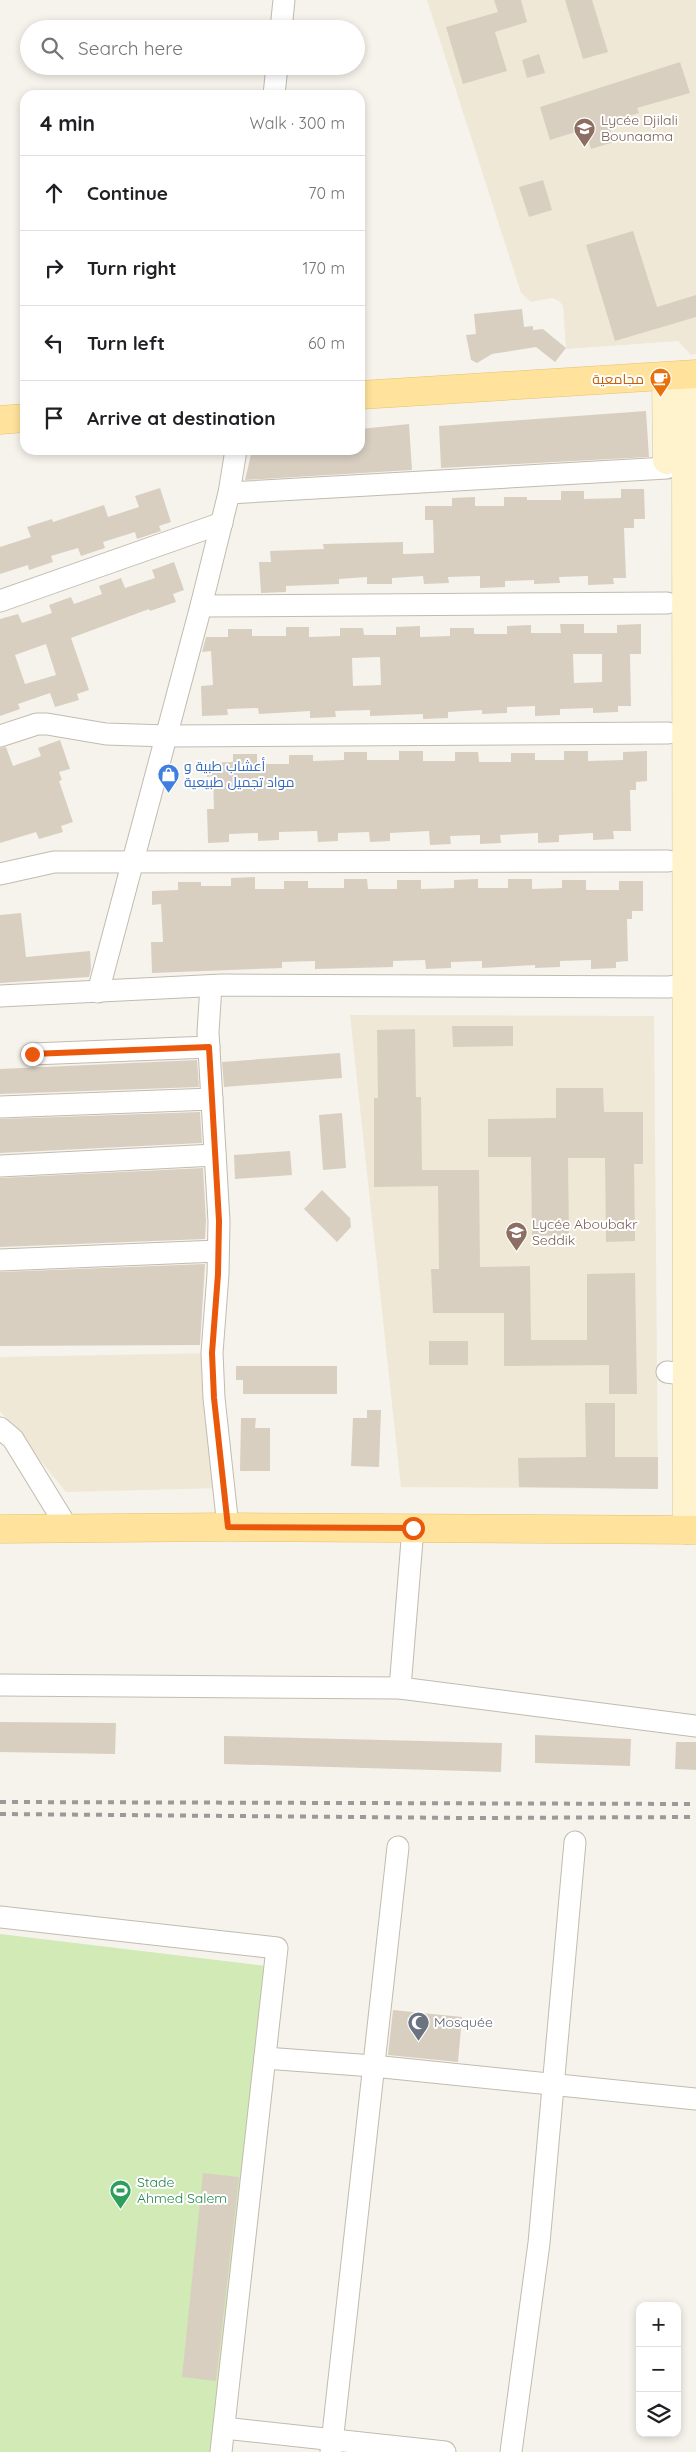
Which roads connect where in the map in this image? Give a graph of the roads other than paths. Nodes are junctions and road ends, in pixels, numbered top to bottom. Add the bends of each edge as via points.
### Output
1 (284, 0) edge
2 (282, 20) edge
3 (276, 75) edge
4 (275, 90) edge
5 (683, 375) edge
6 (365, 396) edge
7 (20, 418) edge
8 (0, 420) edge
9 (235, 455) edge
10 (667, 468) junction
11 (229, 493) junction
12 (222, 523) junction
13 (0, 601) edge
14 (667, 603) junction
15 (200, 606) junction
16 (668, 733) junction
17 (0, 736) edge
18 (167, 736) junction
19 (681, 836) edge
20 (133, 863) junction
21 (0, 874) edge
22 (683, 985) edge
23 (211, 986) junction
24 (98, 992) junction
25 (0, 996) edge
26 (209, 1047) junction
27 (32, 1054) dead end
28 (212, 1099) junction
29 (0, 1107) edge
30 (215, 1155) junction
31 (0, 1166) edge
32 (218, 1251) junction
33 (0, 1260) edge
34 (683, 1374) edge
35 (0, 1428) edge
36 (228, 1527) junction
37 (67, 1528) junction
38 (413, 1528) junction
39 (0, 1529) edge
40 (684, 1530) edge
41 (0, 1685) edge
42 (400, 1688) junction
43 (696, 1726) edge
44 (575, 1842) dead end
45 (398, 1848) dead end
46 (0, 1917) edge
47 (265, 2058) junction
48 (373, 2066) junction
49 (554, 2086) junction
50 (696, 2099) edge
51 (224, 2428) junction
52 (332, 2446) edge
53 (221, 2452) edge
54 (444, 2452) edge
55 (511, 2452) edge

1 - 2 street
3 - 4 street
5 - 6 main road
5 - 10 street
5 - 19 street
7 - 8 main road
9 - 11 street
10 - 11 street
10 - 14 street
11 - 12 street
12 - 13 street
12 - 15 street
14 - 15 street
14 - 16 street
15 - 18 street
16 - 18 street
16 - 19 street
17 - 18 street via 36,724 47,724 106,734
18 - 20 street
19 - 20 street
19 - 22 street
20 - 21 street via 54,862
20 - 24 street
22 - 23 street
22 - 34 street
23 - 24 street
23 - 26 street
24 - 25 street
26 - 27 street
26 - 28 street
28 - 29 street
28 - 30 street
30 - 31 street
30 - 32 street
32 - 33 street
32 - 36 street via 214,1398
34 - 40 street
35 - 37 street via 13,1439
36 - 37 main road
36 - 38 main road
37 - 39 main road
38 - 40 main road
38 - 42 street
41 - 42 street
42 - 43 street
44 - 49 street
45 - 48 street
46 - 47 street via 277,1948
47 - 48 street
47 - 51 street
48 - 49 street
48 - 52 street
49 - 50 street
49 - 55 street via 539,2243
51 - 52 street
51 - 53 street
52 - 54 street

